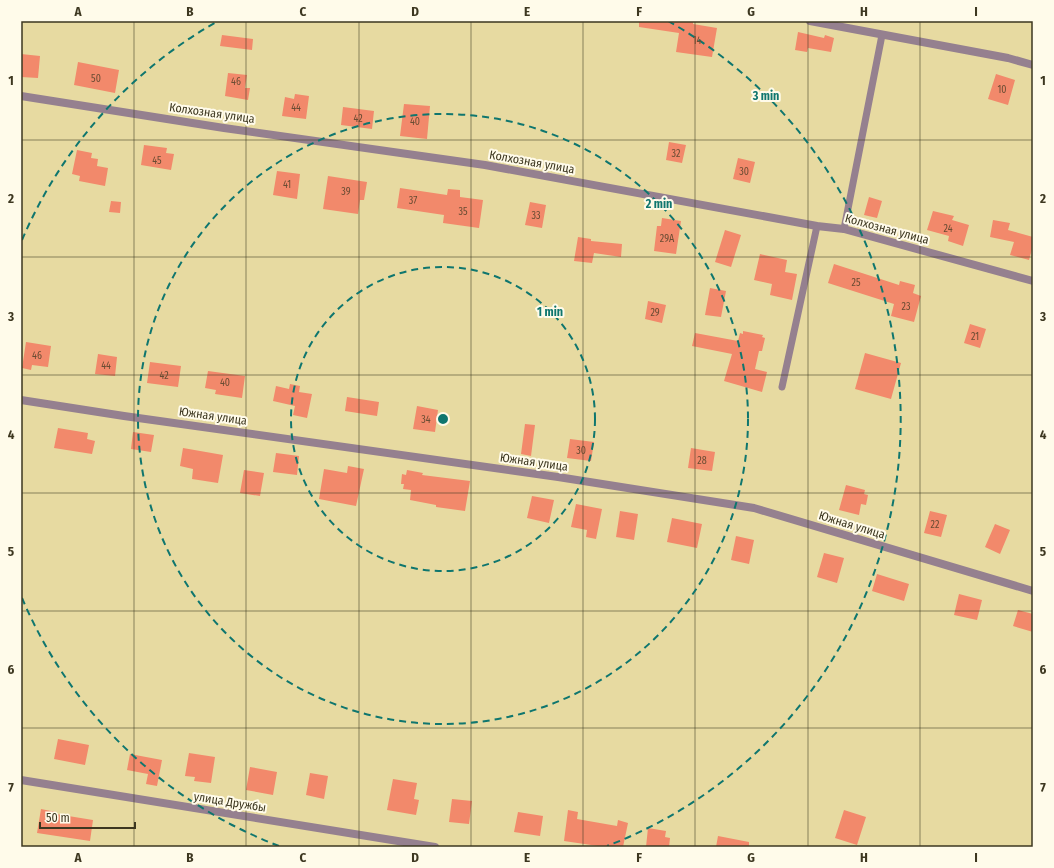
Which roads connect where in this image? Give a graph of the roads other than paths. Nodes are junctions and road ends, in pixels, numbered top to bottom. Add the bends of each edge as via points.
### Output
1 (810, 21) edge
2 (882, 35) junction
3 (1033, 65) edge
4 (21, 96) edge
5 (816, 226) junction
6 (844, 229) junction
7 (1033, 281) edge
8 (782, 387) dead end
9 (21, 400) edge
10 (1033, 591) edge
11 (21, 780) edge
12 (435, 847) edge

1 - 2 street
2 - 3 street
2 - 6 lane
4 - 5 street, Колхозная улица via 485,165
5 - 6 street, Колхозная улица
5 - 8 lane
6 - 7 street, Колхозная улица
9 - 10 street, Южная улица via 558,477 754,508
11 - 12 street, улица Дружбы

